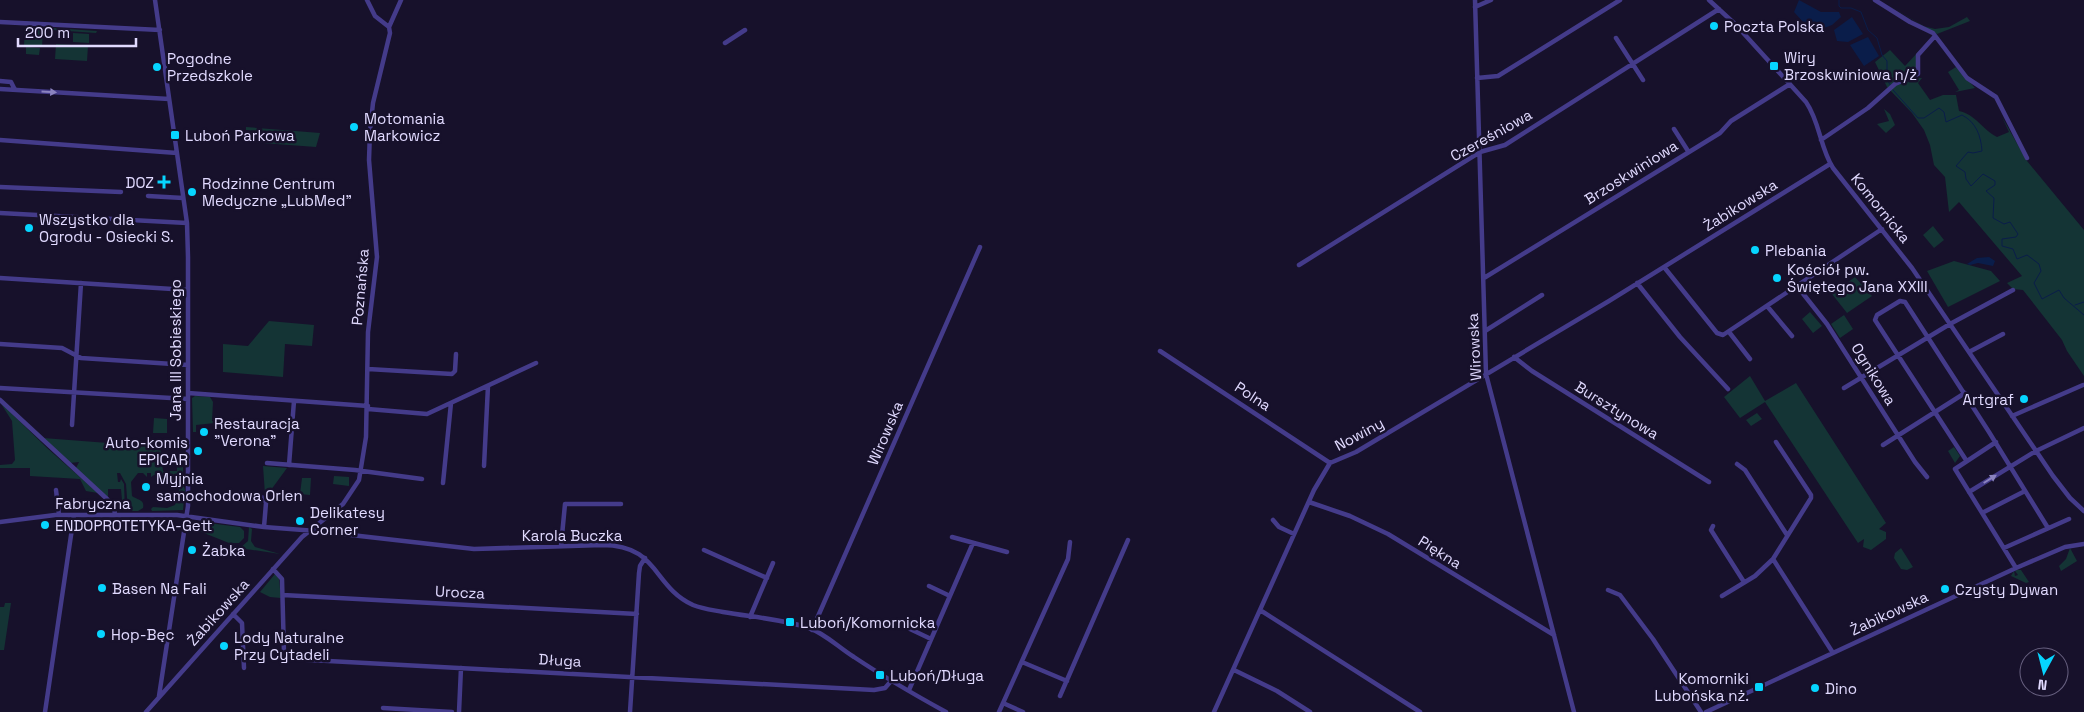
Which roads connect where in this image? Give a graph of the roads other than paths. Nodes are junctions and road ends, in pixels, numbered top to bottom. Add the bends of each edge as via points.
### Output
1 (155, 0) edge
2 (367, 0) edge
3 (401, 0) edge
4 (1475, 0) edge
5 (1491, 0) edge
6 (1620, 0) edge
7 (1709, 0) edge
8 (1875, 0) edge
9 (1475, 8) junction
10 (1719, 9) junction
11 (0, 22) edge
12 (389, 27) junction
13 (160, 30) junction
14 (745, 30) dead end
15 (1935, 36) junction
16 (1616, 38) dead end
17 (725, 42) dead end
18 (1633, 64) junction
19 (1477, 78) junction
20 (1643, 80) dead end
21 (0, 81) edge
22 (1790, 84) junction
23 (0, 90) edge
24 (15, 90) junction
25 (169, 99) junction
26 (1674, 129) dead end
27 (0, 140) edge
28 (1821, 140) junction
29 (1688, 151) junction
30 (1480, 152) junction
31 (177, 153) junction
32 (2027, 158) dead end
33 (1830, 164) junction
34 (0, 187) edge
35 (121, 192) dead end
36 (148, 196) dead end
37 (183, 198) junction
38 (0, 214) edge
39 (187, 223) junction
40 (1882, 228) junction
41 (980, 247) dead end
42 (1299, 265) dead end
43 (1664, 267) junction
44 (0, 278) edge
45 (1484, 278) junction
46 (81, 283) junction
47 (1637, 283) junction
48 (1797, 286) junction
49 (188, 290) junction
50 (2013, 290) dead end
51 (1542, 295) dead end
52 (1609, 301) joint
53 (1767, 306) junction
54 (1950, 324) junction
55 (1485, 331) junction
56 (1729, 332) junction
57 (2003, 334) dead end
58 (1792, 336) dead end
59 (1928, 337) junction
60 (0, 344) edge
61 (1969, 352) junction
62 (1162, 353) dead end
63 (456, 354) dead end
64 (1898, 355) junction
65 (76, 357) junction
66 (1514, 357) junction
67 (1750, 359) dead end
68 (536, 363) dead end
69 (188, 365) junction
70 (368, 369) junction
71 (1486, 374) junction
72 (1861, 378) junction
73 (2083, 385) dead end
74 (488, 386) junction
75 (0, 388) edge
76 (1844, 388) dead end
77 (1728, 389) dead end
78 (74, 392) junction
79 (1964, 393) junction
80 (188, 396) junction
81 (0, 400) edge
82 (294, 401) junction
83 (452, 404) junction
84 (368, 408) junction
85 (1935, 412) junction
86 (2012, 416) junction
87 (72, 425) dead end
88 (2084, 428) edge
89 (1898, 436) junction
90 (1776, 442) dead end
91 (1996, 442) junction
92 (1883, 446) dead end
93 (2036, 451) junction
94 (1966, 460) junction
95 (267, 463) dead end
96 (1330, 463) junction
97 (1737, 464) dead end
98 (289, 465) junction
99 (484, 466) dead end
100 (2011, 467) junction
101 (362, 471) junction
102 (1927, 477) dead end
103 (422, 479) dead end
104 (444, 482) dead end
105 (1709, 482) dead end
106 (56, 490) dead end
107 (2025, 491) junction
108 (1969, 492) junction
109 (240, 493) dead end
110 (1309, 502) junction
111 (621, 504) dead end
112 (2084, 510) edge
113 (1982, 513) junction
114 (59, 515) junction
115 (74, 515) junction
116 (116, 515) junction
117 (187, 516) junction
118 (2069, 519) dead end
119 (324, 520) junction
120 (1274, 520) dead end
121 (0, 522) edge
122 (1713, 526) dead end
123 (264, 527) junction
124 (2048, 528) junction
125 (309, 530) junction
126 (329, 532) junction
127 (1294, 534) junction
128 (1787, 535) junction
129 (952, 537) dead end
130 (1128, 540) dead end
131 (1070, 542) dead end
132 (973, 543) junction
133 (2084, 544) edge
134 (560, 546) junction
135 (2004, 548) junction
136 (704, 550) dead end
137 (1007, 552) dead end
138 (645, 558) junction
139 (1773, 559) junction
140 (773, 563) dead end
141 (2016, 568) junction
142 (273, 569) junction
143 (767, 578) junction
144 (1744, 582) junction
145 (929, 586) dead end
146 (1608, 590) dead end
147 (283, 595) junction
148 (950, 596) junction
149 (1722, 596) dead end
150 (1260, 610) junction
151 (233, 614) junction
152 (637, 614) junction
153 (750, 617) junction
154 (910, 629) dead end
155 (812, 630) junction
156 (1554, 635) junction
157 (931, 639) junction
158 (1833, 653) junction
159 (1022, 662) junction
160 (244, 668) dead end
161 (461, 668) junction
162 (1234, 670) junction
163 (633, 676) junction
164 (176, 678) junction
165 (163, 679) junction
166 (892, 680) junction
167 (1067, 681) junction
168 (908, 690) junction
169 (1060, 696) dead end
170 (157, 699) junction
171 (1003, 703) junction
172 (383, 708) dead end
173 (45, 712) edge
174 (146, 712) edge
175 (452, 712) edge
176 (459, 712) edge
177 (630, 712) edge
178 (946, 712) edge
179 (999, 712) edge
180 (1023, 712) edge
181 (1214, 712) edge
182 (1310, 712) edge
183 (1420, 712) edge
184 (1574, 712) edge
185 (1701, 712) edge
186 (1706, 712) edge

1 - 13 street, Jana III Sobieskiego
2 - 12 street via 375,16
3 - 12 street, Poznańska
4 - 9 street, Wirowska
5 - 9 street
6 - 19 street via 1498,76
7 - 10 street, Komornicka
8 - 15 street
9 - 19 street, Wirowska
10 - 18 street, Czereśniowa
10 - 22 street, Komornicka
11 - 13 street
12 - 70 street, Poznańska via 370,131 369,160 377,257 368,332
13 - 25 street, Jana III Sobieskiego
14 - 17 street
15 - 28 street via 1918,55 1918,74 1891,87 1868,108
15 - 32 street via 1966,78 1997,98
16 - 18 street
18 - 20 street
18 - 30 street, Czereśniowa via 1505,145
19 - 30 street, Wirowska
21 - 24 street via 11,82
22 - 28 street, Komornicka via 1809,108
22 - 29 street, Brzoskwiniowa via 1731,121 1720,133
23 - 24 street
24 -> 25 street
25 - 31 street, Jana III Sobieskiego
26 - 29 street
27 - 31 street
28 - 33 street, Komornicka
29 - 45 street, Brzoskwiniowa
30 - 42 street, Czereśniowa
30 - 45 street, Wirowska
31 - 37 street, Jana III Sobieskiego
33 - 40 street, Komornicka
33 - 43 street, Żabikowska
34 - 35 street
36 - 37 street
37 - 39 street, Jana III Sobieskiego
38 - 39 street
39 - 49 street, Jana III Sobieskiego
40 - 48 street
40 - 54 street, Komornicka
41 - 155 street, Wirowska
43 - 47 street, Żabikowska
43 - 56 street via 1717,333
44 - 46 street
45 - 55 street, Wirowska
46 - 49 street
46 - 65 street
47 - 52 street, Żabikowska
47 - 77 street via 1680,337
48 - 53 street
48 - 72 street, Ognikowa via 1822,317
49 - 69 street, Jana III Sobieskiego
50 - 54 street
51 - 55 street
52 - 66 street, Nowiny
53 - 56 street
53 - 58 street
54 - 59 street
54 - 61 street, Komornicka
55 - 71 street, Wirowska
56 - 67 street
57 - 61 street
59 - 64 street
59 - 64 street via 1905,302 1898,301 1875,318
59 - 79 street
60 - 65 street via 62,348
61 - 86 street, Komornicka
62 - 96 street, Polna
63 - 70 street via 452,374
64 - 72 street
64 - 85 street
65 - 69 street
65 - 78 street
66 - 71 street, Nowiny
66 - 105 street, Bursztynowa
68 - 74 street
69 - 80 street, Jana III Sobieskiego
70 - 84 street, Poznańska
71 - 96 street, Nowiny via 1356,452
71 - 156 street, Wirowska
72 - 76 street
72 - 89 street, Ognikowa
73 - 86 street
74 - 83 street
74 - 99 street
75 - 78 street
78 - 80 street
78 - 87 street
79 - 85 street
79 - 91 street
80 - 82 street
80 - 117 street, Jana III Sobieskiego
81 - 116 street via 100,492 114,507
82 - 84 street
82 - 98 street
83 - 84 street via 422,414
83 - 104 street
84 - 101 street, Poznańska
85 - 89 street
85 - 94 street
86 - 93 street, Komornicka
88 - 93 street
89 - 92 street
89 - 102 street, Ognikowa
90 - 128 street via 1811,495
91 - 94 street
91 - 100 street
93 - 100 street
93 - 112 street, Komornicka via 2061,487
94 - 108 street via 1955,467
95 - 98 street
96 - 110 street, Nowiny
97 - 128 street via 1745,470
98 - 101 street
100 - 107 street
108 -> 100 street
101 - 103 street
101 - 119 street, Poznańska via 348,498
106 - 114 street
107 - 113 street
107 - 124 street
108 - 113 street
109 - 123 street via 264,498
110 - 127 street, Nowiny
110 - 156 street, Piękna via 1388,534
111 - 134 street via 565,504
113 - 135 street
114 - 115 street, Fabryczna
114 - 121 street, Fabryczna
115 - 116 street, Fabryczna
115 - 173 street
116 - 117 street, Fabryczna
117 - 123 street, Fabryczna
117 - 165 street, Jana III Sobieskiego
118 - 124 street
119 - 125 street, Poznańska
119 - 126 street via 324,528
120 - 127 street via 1279,527
122 - 144 street via 1711,530
123 - 125 street, Karola Buczka
124 - 135 street
125 - 126 street, Karola Buczka
125 - 142 street, Żabikowska
126 - 134 street, Karola Buczka via 477,549
127 - 150 street, Nowiny
128 - 139 street
129 - 132 street
130 - 167 street
131 - 159 street via 1068,559
132 - 137 street
132 - 148 street
133 - 141 street, Żabikowska via 2065,547
134 - 138 street, Karola Buczka via 619,546 634,550
135 - 141 street
136 - 143 street
138 - 152 street via 640,566
138 - 153 street, Karola Buczka via 684,600 702,608
139 - 144 street
139 - 158 street
140 - 143 street
141 - 158 street, Żabikowska
142 - 147 street via 282,578
142 - 151 street, Żabikowska
143 - 153 street
144 - 149 street
145 - 148 street
146 - 185 street via 1620,595 1654,639
147 - 152 street, Urocza
147 - 161 street, Długa via 284,653 287,658
148 - 157 street
150 - 162 street, Nowiny
150 - 183 street
151 - 160 street via 242,623
151 - 164 street, Żabikowska
152 - 163 street
153 - 155 street, Karola Buczka
154 - 157 street
155 - 166 street, Karola Buczka
156 - 184 street, Wirowska
157 - 168 street
158 - 186 street, Żabikowska
159 - 167 street
159 - 171 street
161 - 163 street, Długa
161 - 176 street
162 - 181 street, Nowiny
162 - 182 street
163 - 166 street, Długa via 874,690 885,688
163 - 177 street
164 - 165 street
164 - 170 street, Żabikowska
165 - 170 street, Jana III Sobieskiego
166 - 168 street, Karola Buczka
167 - 169 street
168 - 178 street, Karola Buczka
170 - 174 street, Żabikowska
171 - 179 street
171 - 180 street
172 - 175 street

